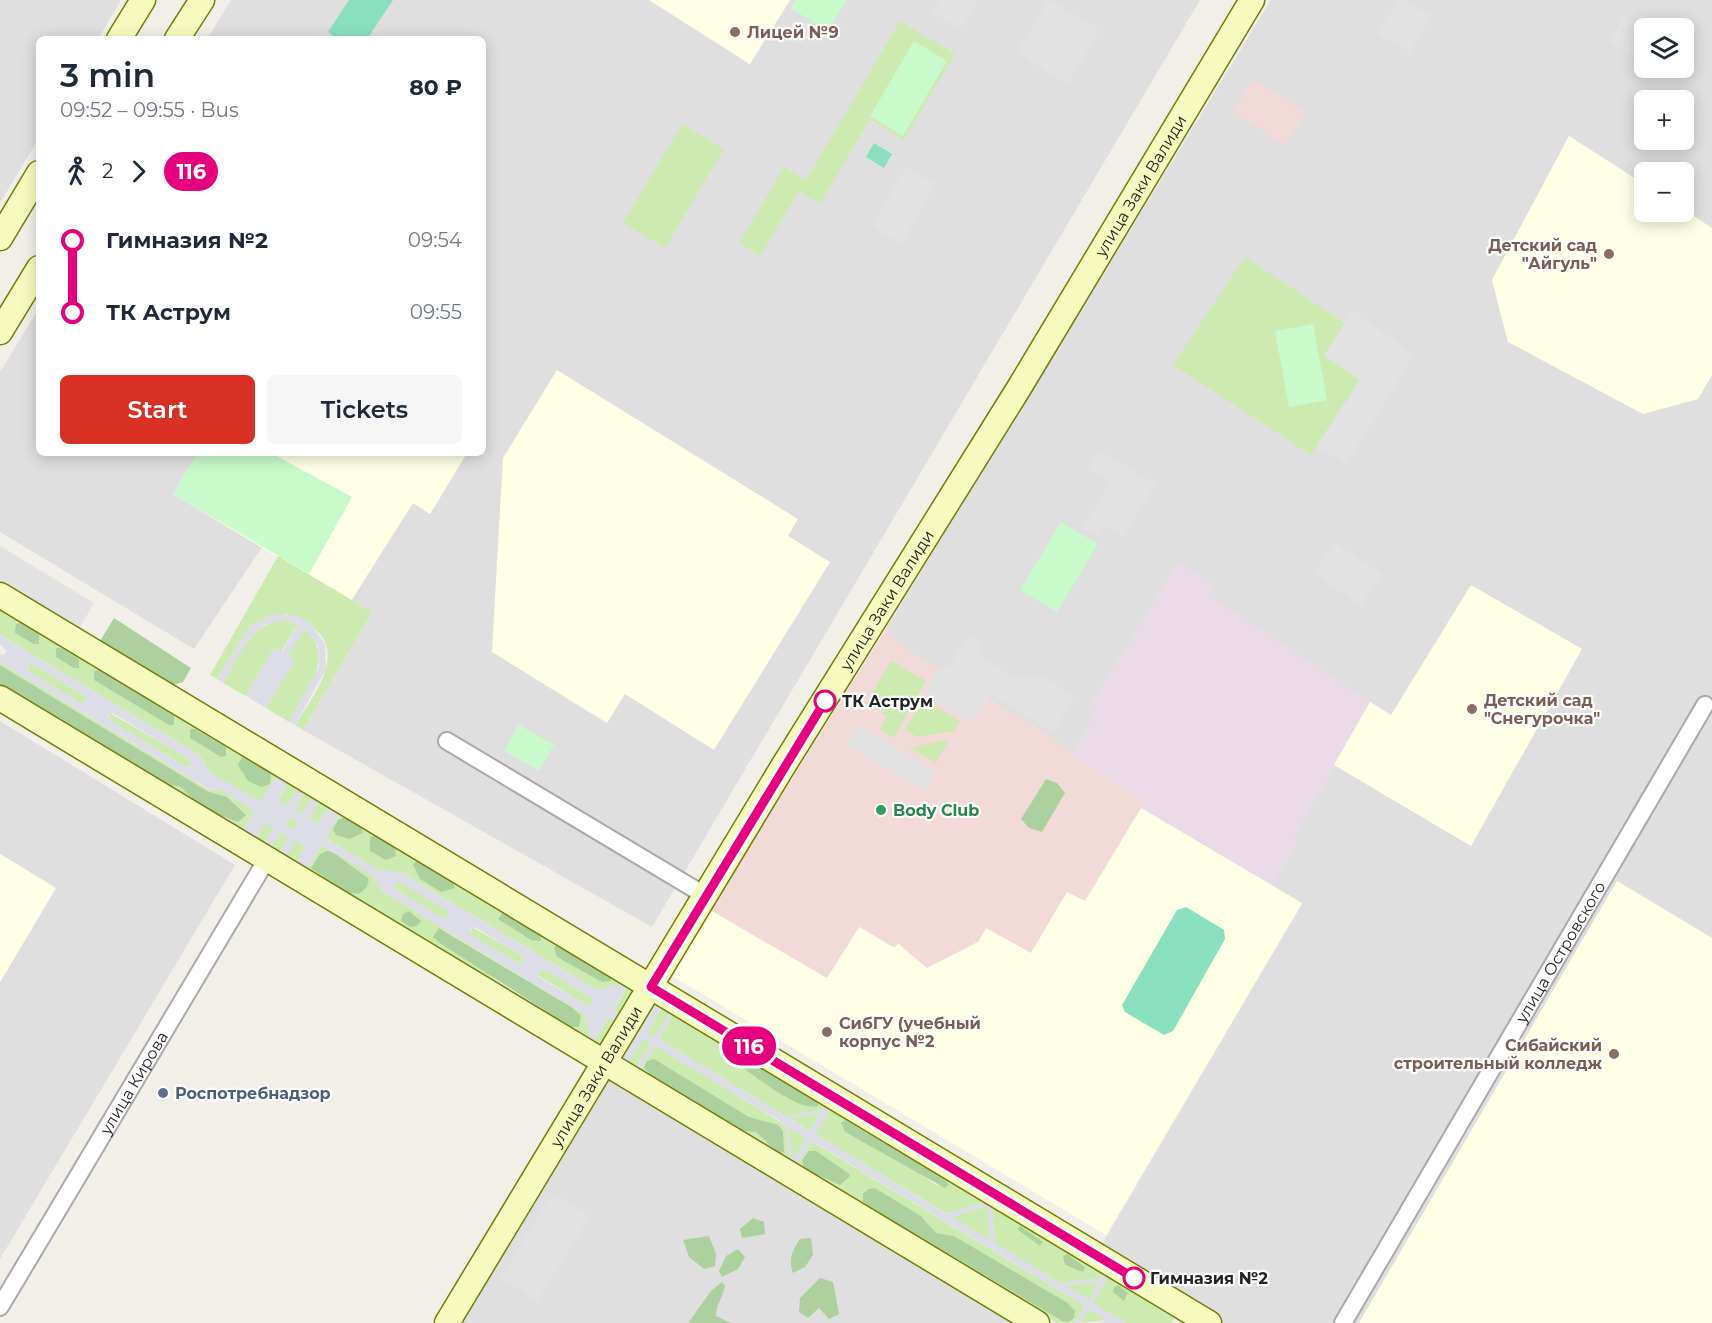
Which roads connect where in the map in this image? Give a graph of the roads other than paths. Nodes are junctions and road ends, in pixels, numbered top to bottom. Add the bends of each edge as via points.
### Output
1 (143, 0) edge
2 (202, 0) edge
3 (1252, 0) edge
4 (121, 36) edge
5 (179, 36) edge
6 (36, 178) edge
7 (0, 238) edge
8 (36, 273) edge
9 (0, 332) edge
10 (0, 595) edge
11 (0, 698) edge
12 (1705, 705) dead end
13 (447, 741) dead end
14 (267, 859) junction
15 (706, 896) junction
16 (651, 987) junction
17 (604, 1063) junction
18 (0, 1307) edge
19 (447, 1323) edge
20 (1037, 1323) edge
21 (1209, 1323) edge
22 (1343, 1323) edge

1 - 4 main road
2 - 5 main road
3 - 15 main road, улица Заки Валиди
6 - 7 main road
8 - 9 main road
10 - 16 main road
11 - 14 main road
12 - 22 street, улица Островского
13 - 15 street
14 - 17 main road
14 - 18 street, улица Кирова
15 - 16 main road, улица Заки Валиди
16 - 17 main road, улица Заки Валиди
16 - 21 main road
17 - 19 main road, улица Заки Валиди
17 - 20 main road

